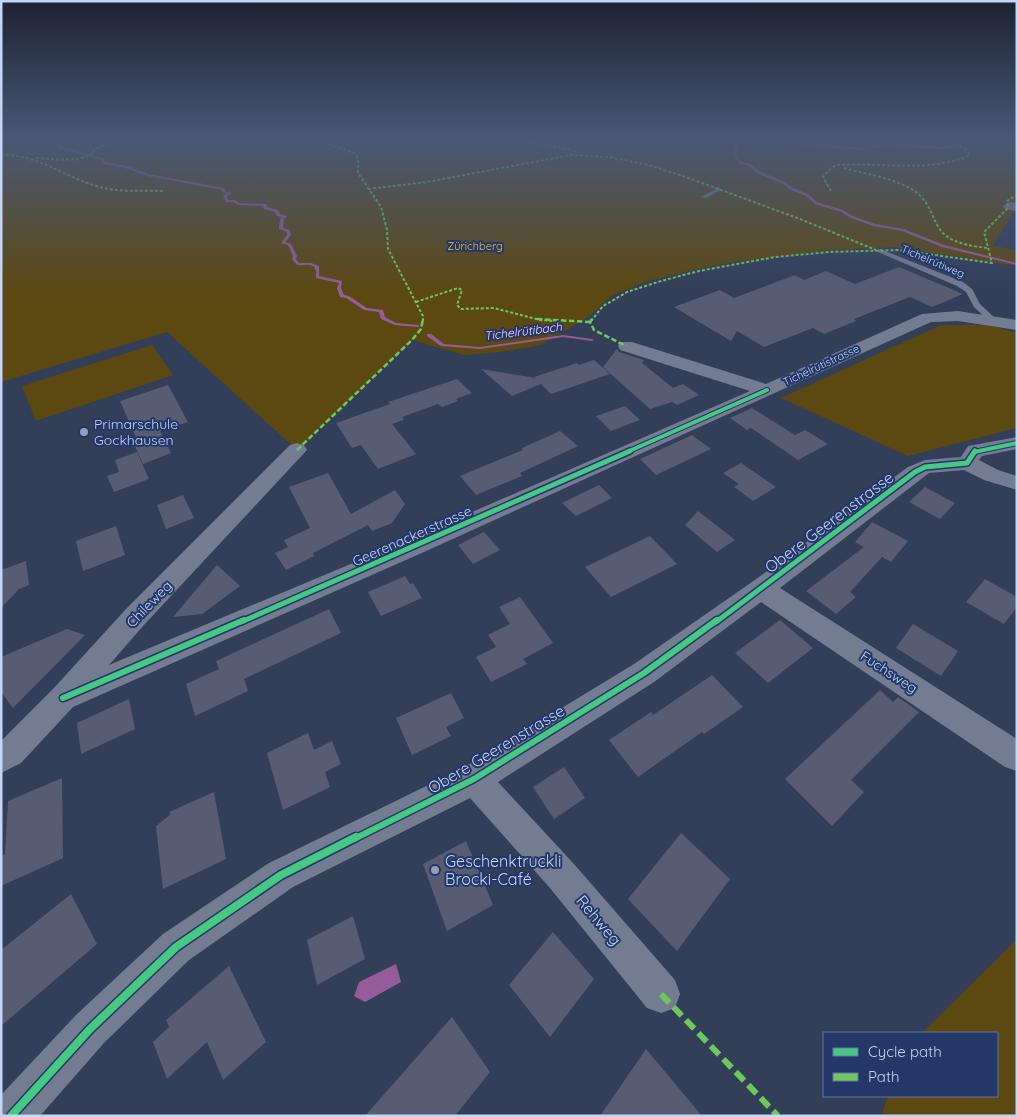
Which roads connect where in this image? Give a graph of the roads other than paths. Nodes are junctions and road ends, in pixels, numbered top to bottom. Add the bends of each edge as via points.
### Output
1 (719, 189) dead end
2 (704, 197) dead end
3 (880, 251) dead end
4 (993, 320) junction
5 (1017, 326) edge
6 (626, 346) dead end
7 (767, 390) junction
8 (1017, 443) edge
9 (297, 450) dead end
10 (967, 463) junction
11 (1017, 483) edge
12 (762, 589) junction
13 (63, 698) junction
14 (1016, 756) edge
15 (1, 758) edge
16 (474, 779) junction
17 (661, 994) dead end
18 (11, 1116) edge

1 - 2 lane
3 - 4 lane, Tichelrütiweg via 960,284
4 - 5 street, Tichelrütistrasse
4 - 7 street, Tichelrütistrasse via 958,316 928,318
6 - 7 street, Tichelrütistrasse
7 - 13 street, Geerenackerstrasse
8 - 10 street via 975,451
9 - 13 street, Chileweg
10 - 11 street
10 - 12 street, Obere Geerenstrasse via 925,467 915,472
12 - 14 street, Fuchsweg
12 - 16 street, Obere Geerenstrasse via 644,673
13 - 15 street, Chileweg via 10,753
16 - 17 street, Rehweg via 562,876
16 - 18 street, Obere Geerenstrasse via 281,875 176,947 90,1029

